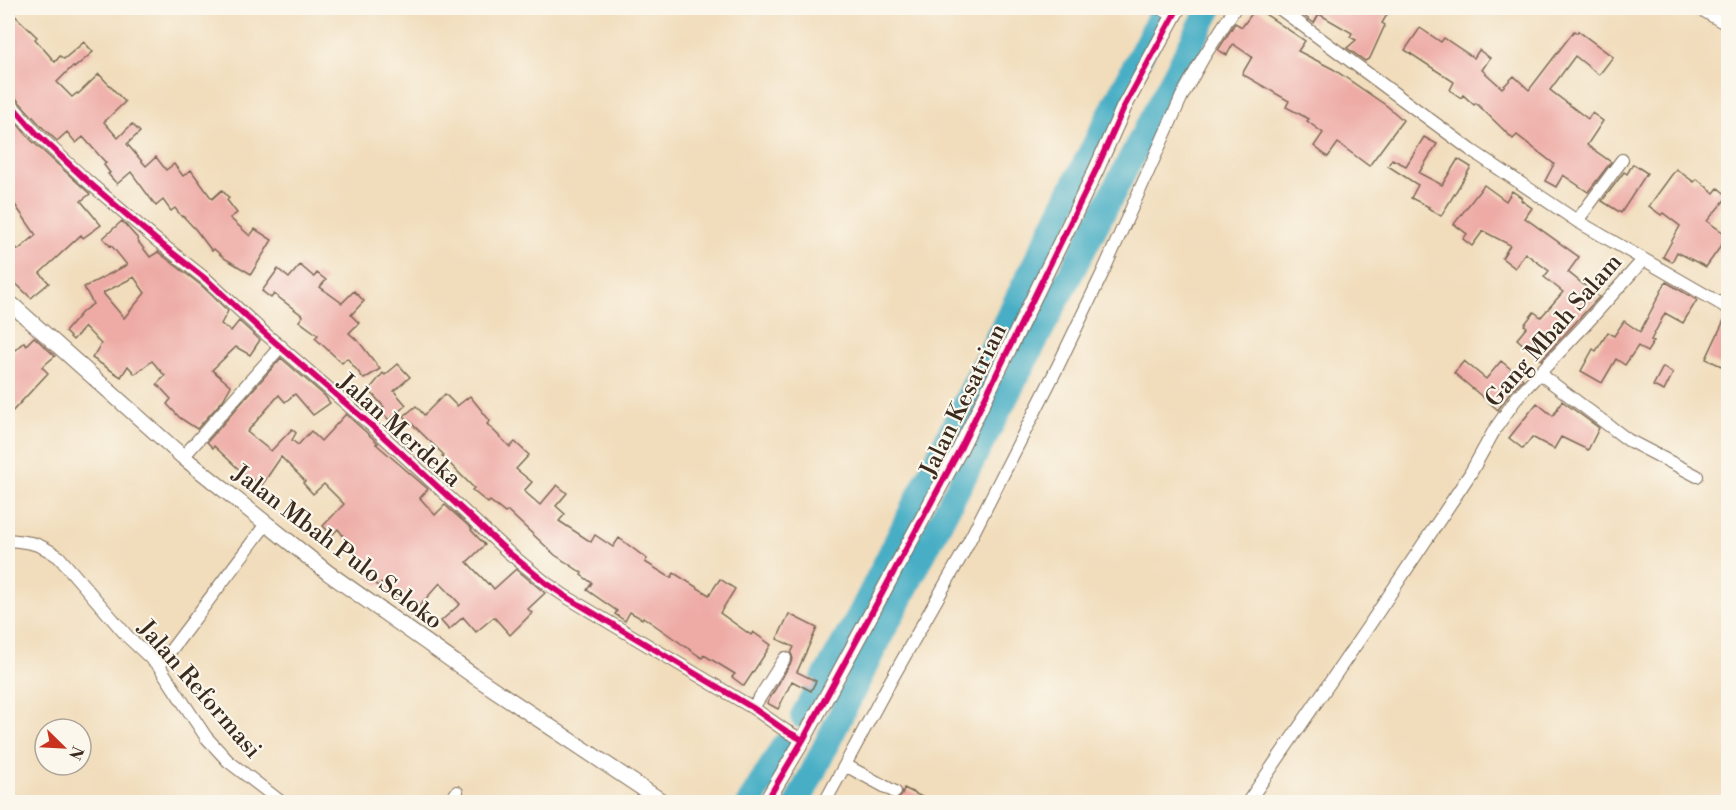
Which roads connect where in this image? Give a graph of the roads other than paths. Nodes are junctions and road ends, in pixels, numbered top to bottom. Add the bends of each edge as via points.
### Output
1 (1235, 8) edge
2 (1279, 8) edge
3 (1699, 8) edge
4 (1169, 10) edge
5 (1728, 25) edge
6 (8, 101) edge
7 (1622, 160) dead end
8 (1577, 221) junction
9 (1643, 260) junction
10 (8, 301) edge
11 (1728, 309) edge
12 (281, 346) junction
13 (1539, 373) junction
14 (183, 457) junction
15 (1697, 476) dead end
16 (266, 524) junction
17 (8, 540) edge
18 (785, 658) dead end
19 (159, 666) junction
20 (753, 708) junction
21 (794, 735) junction
22 (852, 768) junction
23 (895, 792) dead end
24 (281, 802) edge
25 (663, 802) edge
26 (766, 802) edge
27 (825, 802) edge
28 (1248, 802) edge

1 - 22 street via 1182,96 1057,368
2 - 8 street via 1471,150
3 - 5 street
4 - 21 street, Jalan Kesatrian via 960,449
6 - 12 street, Jalan Merdeka via 85,179
7 - 8 street
8 - 9 street
9 - 11 street
9 - 13 street, Gang Mbah Salam
10 - 14 street, Jalan Mbah Pulo Seloko
12 - 14 street
12 - 20 street, Jalan Merdeka via 546,583
13 - 15 street via 1628,441
13 - 28 street, Gang Mbah Salam via 1495,429 1470,474
14 - 16 street, Jalan Mbah Pulo Seloko
16 - 19 street
16 - 25 street, Jalan Mbah Pulo Seloko via 477,678
17 - 19 street, Jalan Reformasi via 34,543 59,557 128,637
18 - 20 street
19 - 24 street, Jalan Reformasi via 206,737 228,761
20 - 21 street, Jalan Merdeka
21 - 26 street, Jalan Kesatrian
22 - 23 street
22 - 27 street

